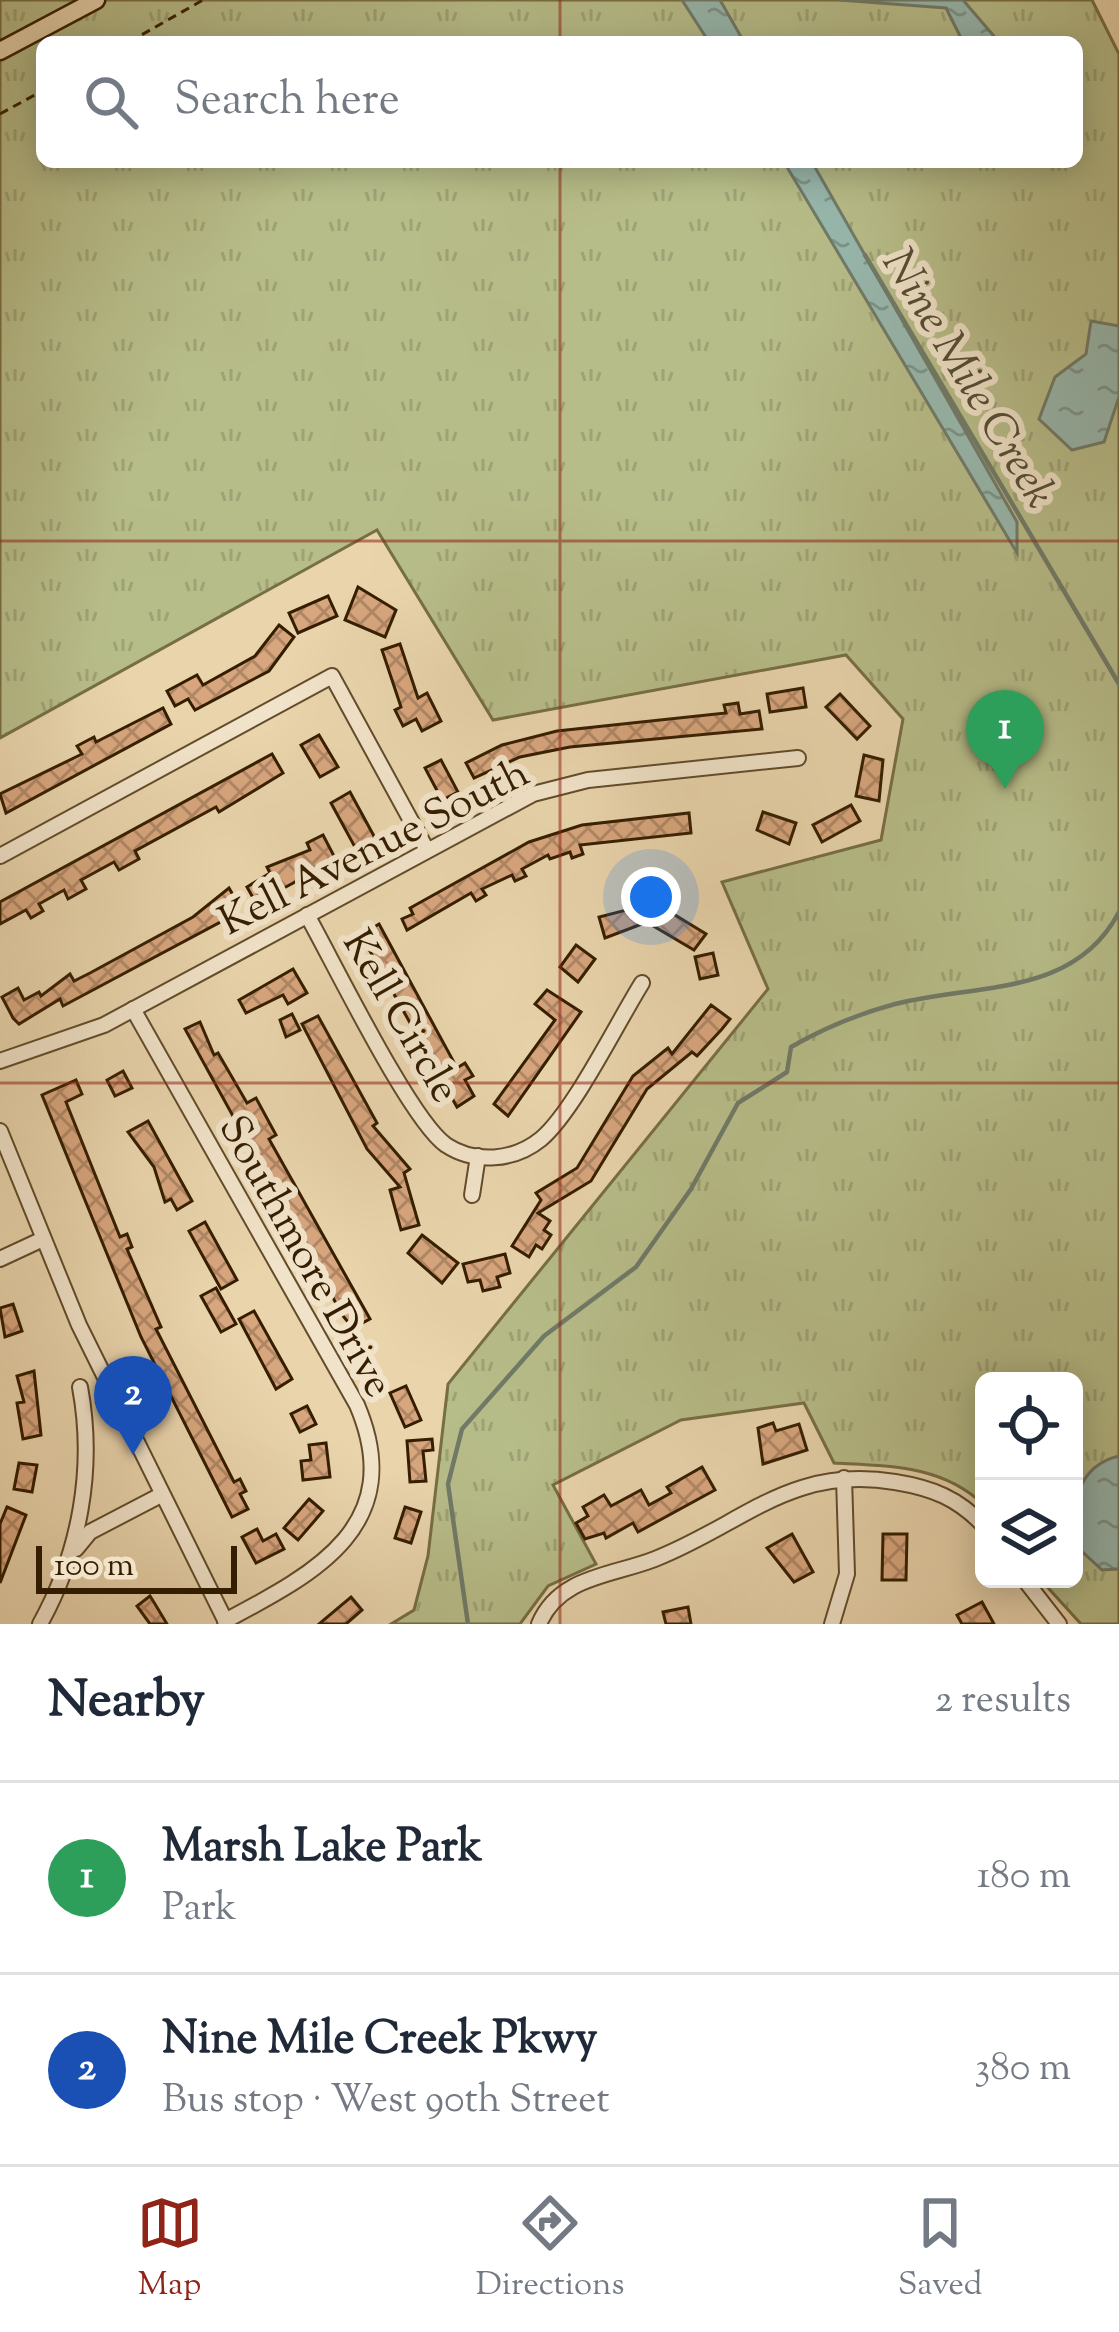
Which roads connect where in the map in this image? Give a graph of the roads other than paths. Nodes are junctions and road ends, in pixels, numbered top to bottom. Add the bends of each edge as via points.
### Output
1 (96, 0) edge
2 (0, 52) edge
3 (798, 758) dead end
4 (427, 850) junction
5 (0, 856) edge
6 (307, 915) junction
7 (642, 983) dead end
8 (133, 1009) junction
9 (0, 1061) edge
10 (0, 1131) edge
11 (478, 1156) junction
12 (472, 1195) dead end
13 (43, 1239) junction
14 (0, 1259) edge
15 (80, 1387) dead end
16 (844, 1478) junction
17 (161, 1495) junction
18 (975, 1519) edge
19 (70, 1556) junction
20 (1031, 1588) edge
21 (226, 1622) edge
22 (40, 1624) edge
23 (539, 1624) edge
24 (832, 1624) edge
25 (1059, 1624) edge

1 - 2 main road
3 - 4 street, Kell Avenue South via 560,786
4 - 5 street via 332,676
4 - 6 street, Kell Avenue South
6 - 8 street, Kell Avenue South
6 - 11 street, Kell Circle via 418,1114 447,1146
7 - 11 street via 545,1136 508,1156
8 - 9 street, Kell Avenue South
8 - 21 street, Southmore Drive via 356,1405 371,1453 366,1503 341,1547
10 - 13 street
11 - 12 street
13 - 14 street
13 - 17 street
15 - 19 street via 88,1445
16 - 18 street via 939,1492
16 - 23 street via 772,1496 656,1559 576,1583
16 - 24 street via 848,1574
17 - 19 street via 90,1532
17 - 21 street
19 - 22 street
20 - 25 street

